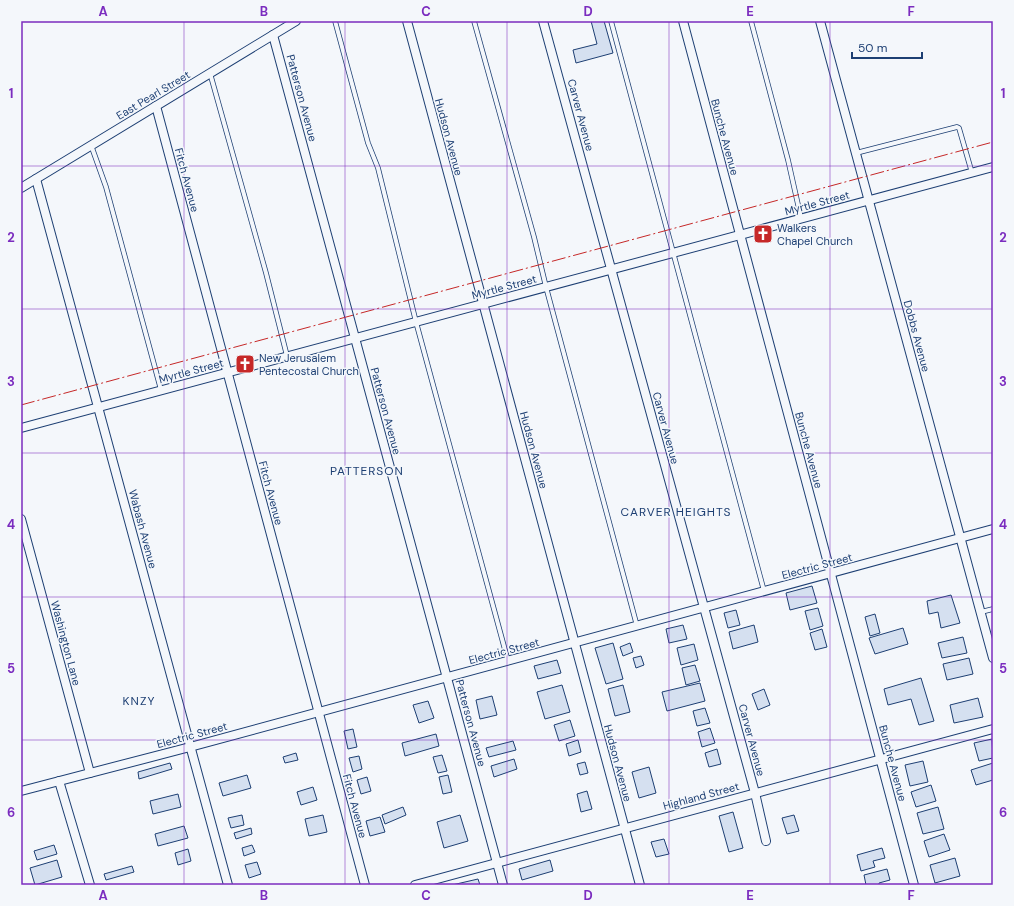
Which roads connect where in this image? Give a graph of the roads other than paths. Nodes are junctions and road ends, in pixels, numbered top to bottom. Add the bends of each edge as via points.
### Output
1 (296, 21) edge
2 (335, 21) edge
3 (407, 21) edge
4 (474, 21) edge
5 (543, 21) edge
6 (611, 21) edge
7 (683, 21) edge
8 (751, 21) edge
9 (820, 21) edge
10 (273, 34) junction
11 (210, 73) junction
12 (156, 106) junction
13 (91, 145) junction
14 (856, 153) junction
15 (993, 167) edge
16 (972, 173) junction
17 (36, 178) junction
18 (21, 188) edge
19 (869, 200) junction
20 (801, 219) junction
21 (740, 235) junction
22 (673, 253) junction
23 (611, 269) junction
24 (546, 287) junction
25 (483, 304) junction
26 (416, 322) junction
27 (355, 338) junction
28 (287, 356) junction
29 (227, 372) junction
30 (161, 390) junction
31 (98, 407) junction
32 (21, 428) edge
33 (21, 519) edge
34 (993, 529) edge
35 (960, 538) junction
36 (831, 573) junction
37 (764, 592) junction
38 (704, 608) junction
39 (993, 609) edge
40 (980, 612) junction
41 (637, 626) junction
42 (575, 643) junction
43 (993, 658) edge
44 (508, 661) junction
45 (447, 678) junction
46 (319, 712) junction
47 (993, 729) edge
48 (190, 747) junction
49 (880, 759) junction
50 (90, 773) junction
51 (60, 781) junction
52 (21, 791) edge
53 (755, 793) junction
54 (625, 828) junction
55 (766, 841) dead end
56 (497, 863) junction
57 (90, 885) edge
58 (228, 885) edge
59 (365, 885) edge
60 (415, 885) edge
61 (503, 885) edge
62 (640, 885) edge
63 (914, 885) edge

1 - 10 street, East Pearl Street
2 - 26 lane via 368,143 378,168
3 - 25 street, Hudson Avenue
4 - 24 lane
5 - 23 street, Carver Avenue
6 - 22 lane
7 - 21 street, Bunche Avenue
8 - 20 lane
9 - 14 street, Dobbs Avenue
10 - 11 street, East Pearl Street
10 - 27 street, Patterson Avenue
11 - 12 street, East Pearl Street
11 - 28 lane
12 - 13 street, East Pearl Street
12 - 29 street, Fitch Avenue
13 - 17 street, East Pearl Street
13 - 30 lane via 106,187
14 - 16 lane via 957,127
14 - 19 street, Dobbs Avenue
15 - 16 street, Myrtle Street
16 - 19 street, Myrtle Street
17 - 18 street, East Pearl Street
17 - 31 street, Wabash Avenue
19 - 20 street, Myrtle Street
19 - 35 street, Dobbs Avenue
20 - 21 street, Myrtle Street
21 - 22 street, Myrtle Street
21 - 36 street, Bunche Avenue
22 - 23 street, Myrtle Street
22 - 37 lane
23 - 24 street, Myrtle Street
23 - 38 street, Carver Avenue
24 - 25 street, Myrtle Street
24 - 41 lane
25 - 26 street, Myrtle Street
25 - 42 street, Hudson Avenue
26 - 27 street, Myrtle Street
26 - 44 lane
27 - 28 street, Myrtle Street
27 - 45 street, Patterson Avenue
28 - 29 street, Myrtle Street
29 - 30 street, Myrtle Street
29 - 46 street, Fitch Avenue
30 - 31 street, Myrtle Street
31 - 32 street, Myrtle Street
31 - 48 street, Wabash Avenue
33 - 50 street, Washington Lane
34 - 35 street, Electric Street
35 - 36 street, Electric Street
35 - 40 street, Dobbs Avenue
36 - 37 street, Electric Street
36 - 49 street, Bunche Avenue
37 - 38 street, Electric Street
38 - 41 street, Electric Street
38 - 53 street, Carver Avenue
39 - 40 lane
40 - 43 street, Dobbs Avenue
41 - 42 street, Electric Street
42 - 44 street, Electric Street
42 - 54 street, Hudson Avenue
44 - 45 street, Electric Street
45 - 46 street, Electric Street
45 - 56 street, Patterson Avenue
46 - 48 street, Electric Street
46 - 59 street, Fitch Avenue
47 - 49 street, Highland Street
48 - 50 street, Electric Street
48 - 58 street, Wabash Avenue
49 - 53 street, Highland Street
49 - 63 street, Bunche Avenue
50 - 51 street, Electric Street
51 - 52 street, Electric Street
51 - 57 street
53 - 54 street, Highland Street
53 - 55 street, Carver Avenue
54 - 56 street, Highland Street
54 - 62 street, Hudson Avenue
56 - 60 street, Highland Street
56 - 61 street, Patterson Avenue

